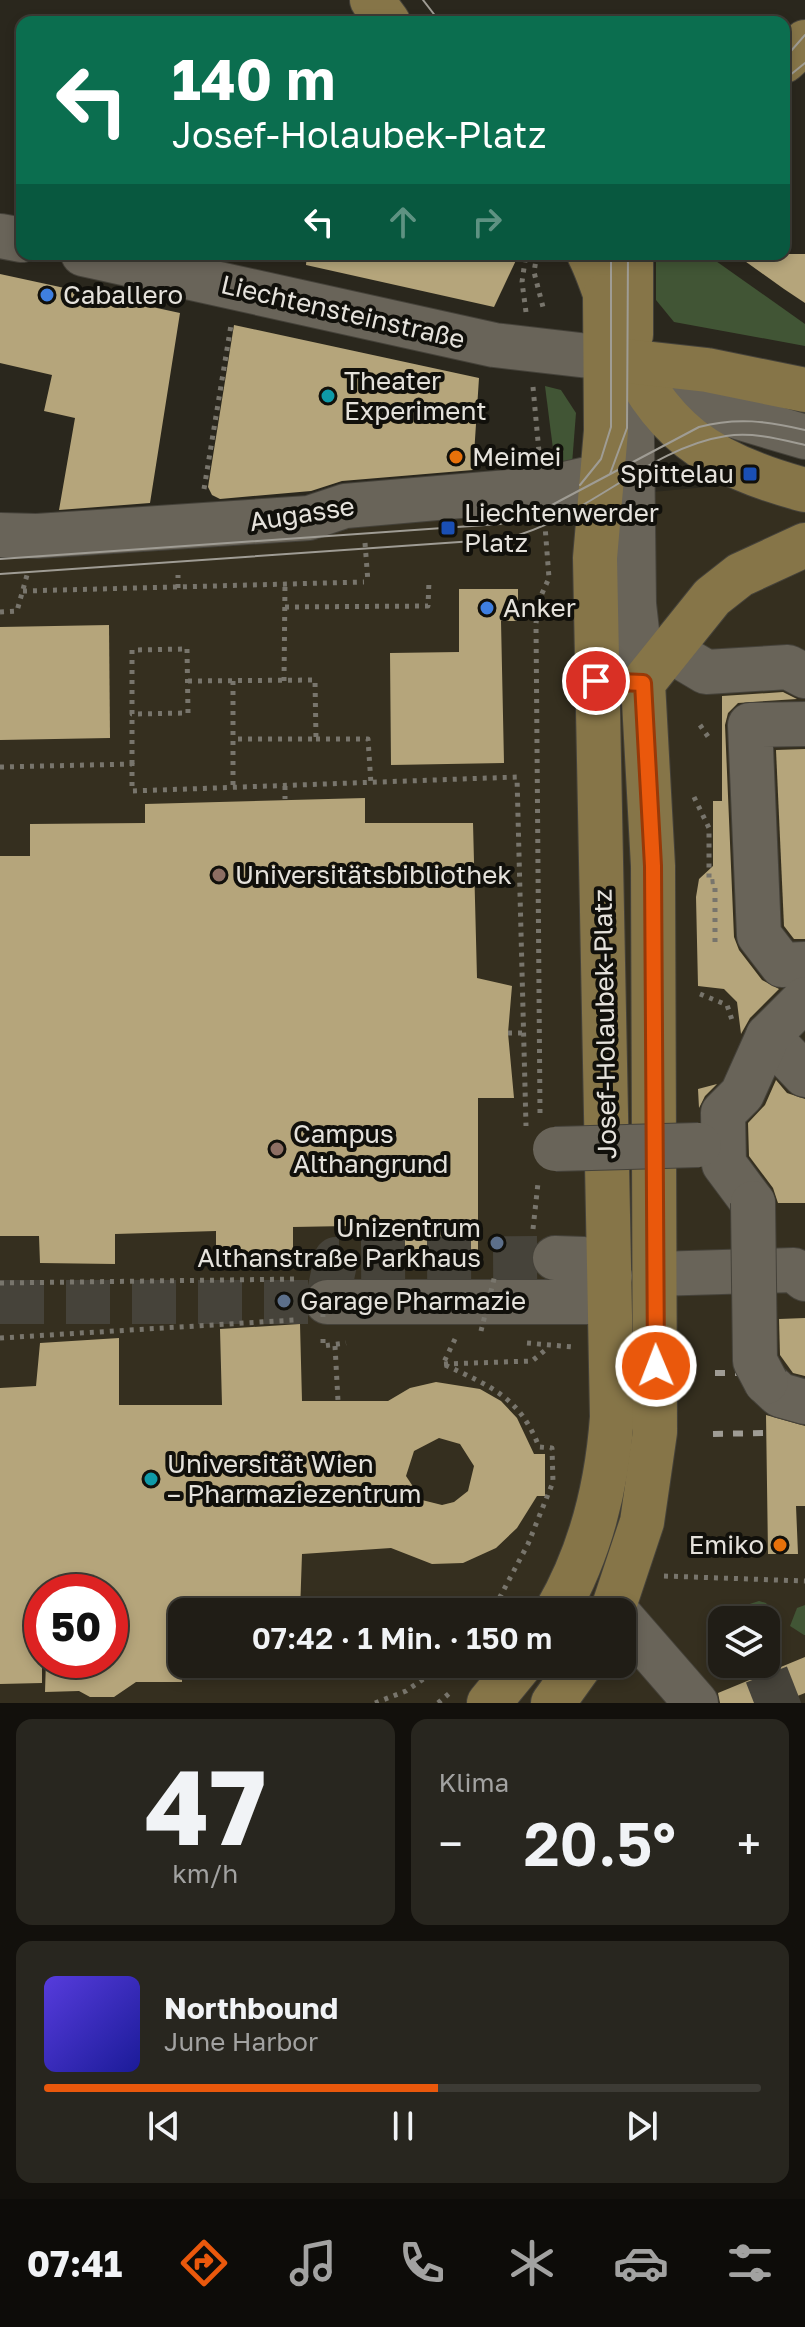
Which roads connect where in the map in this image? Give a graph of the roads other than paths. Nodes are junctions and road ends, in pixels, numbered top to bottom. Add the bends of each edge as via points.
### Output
1 (805, 42) edge
2 (790, 56) edge
3 (110, 260) edge
4 (591, 260) edge
5 (630, 260) edge
6 (619, 360) junction
7 (805, 390) edge
8 (805, 437) edge
9 (618, 473) junction
10 (805, 490) edge
11 (0, 535) edge
12 (805, 545) edge
13 (799, 666) edge
14 (656, 667) junction
15 (596, 681) junction
16 (805, 724) edge
17 (805, 964) edge
18 (805, 999) edge
19 (750, 1036) junction
20 (805, 1075) edge
21 (711, 1144) junction
22 (548, 1149) road end
23 (544, 1250) tunnel mouth
24 (801, 1266) edge
25 (655, 1274) junction
26 (610, 1276) junction
27 (319, 1298) road end
28 (805, 1402) edge
29 (563, 1598) edge
30 (620, 1598) edge
31 (636, 1636) edge
32 (510, 1678) edge
33 (489, 1703) edge
34 (696, 1703) edge

1 - 2 main road
3 - 6 street, Liechtensteinstraße via 494,345
4 - 6 main road
5 - 6 main road
6 - 7 main road via 707,370
6 - 8 street via 714,410
6 - 9 main road
6 - 10 main road via 695,444 736,469
9 - 11 street, Augasse via 542,489 345,506 309,518
9 - 14 street via 634,604
9 - 15 main road, Josef-Holaubek-Platz via 596,540
12 - 14 main road via 740,575 712,597
13 - 14 street via 706,672
14 - 15 street
14 - 25 main road, Josef-Holaubek-Platz
15 - 26 main road, Josef-Holaubek-Platz
16 - 17 street via 750,725 759,935 782,965
18 - 19 street
19 - 20 street
19 - 21 street via 742,1094 723,1113
21 - 22 street, bridge
21 - 28 street, bridge via 753,1203 755,1361 780,1395
23 - 26 street via 584,1259
24 - 25 street
25 - 26 main road
25 - 30 main road, Josef-Holaubek-Platz via 651,1479
26 - 27 street via 588,1302
26 - 29 main road, Josef-Holaubek-Platz via 593,1357 612,1417 603,1488 583,1558
31 - 34 street
32 - 33 main road

